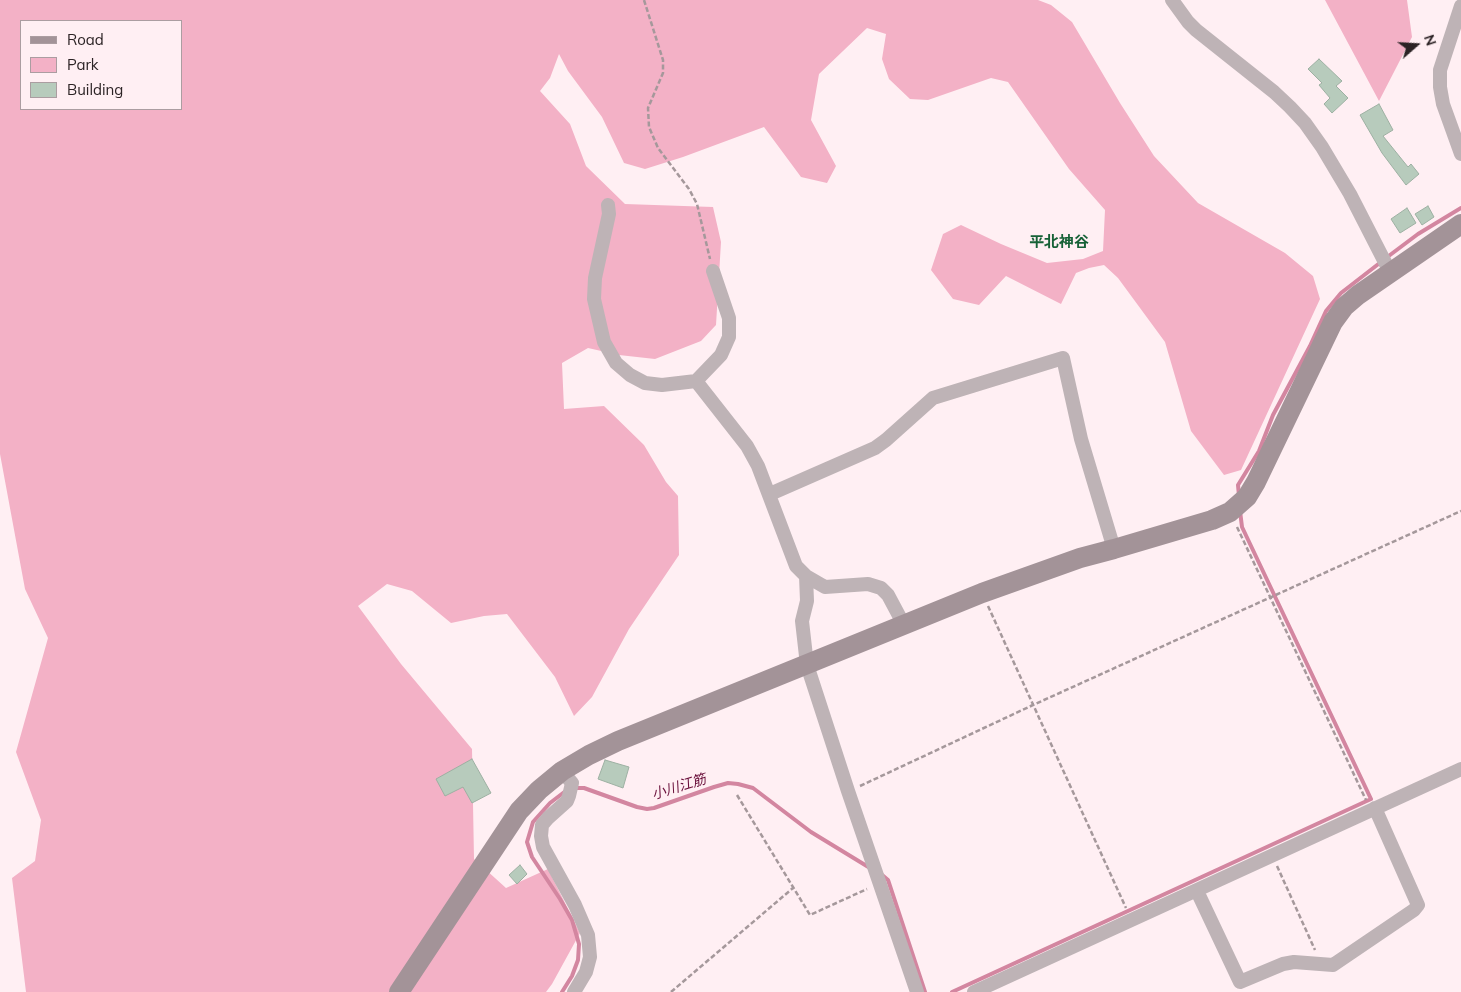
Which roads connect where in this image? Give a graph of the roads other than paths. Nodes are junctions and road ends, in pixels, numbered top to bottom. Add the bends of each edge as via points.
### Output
1 (1172, 0) edge
2 (1461, 6) edge
3 (1461, 154) edge
4 (608, 205) dead end
5 (1461, 224) edge
6 (1386, 265) junction
7 (713, 271) road end
8 (696, 380) junction
9 (770, 494) junction
10 (1114, 549) junction
11 (806, 576) junction
12 (904, 625) junction
13 (807, 665) junction
14 (1461, 769) edge
15 (568, 783) junction
16 (1375, 808) junction
17 (1197, 891) junction
18 (399, 992) edge
19 (574, 992) edge
20 (918, 992) edge
21 (974, 992) edge

1 - 6 street via 1196,30 1274,92 1305,123 1350,194
2 - 3 street via 1440,70 1443,104
4 - 8 street via 610,214 595,278 594,299 604,342 616,363 645,383 662,385
5 - 6 street
6 - 10 street via 1333,322 1247,497 1230,512 1212,520
7 - 8 street via 729,318 729,337 721,355
8 - 9 street via 747,446
9 - 10 street via 874,448 933,398 1063,358 1081,439
9 - 11 street via 790,553
10 - 12 street via 1080,558
11 - 12 street via 825,587 868,584 881,588
11 - 13 street via 807,601 802,621
12 - 13 street
13 - 15 street via 618,741
13 - 20 street
14 - 16 street
15 - 18 street via 538,790 519,811
15 - 19 street via 567,802 542,825 541,836 543,847 576,905 588,935 590,957 586,972
16 - 17 street
16 - 17 street via 1418,905 1333,965 1283,964 1240,982
17 - 21 street

